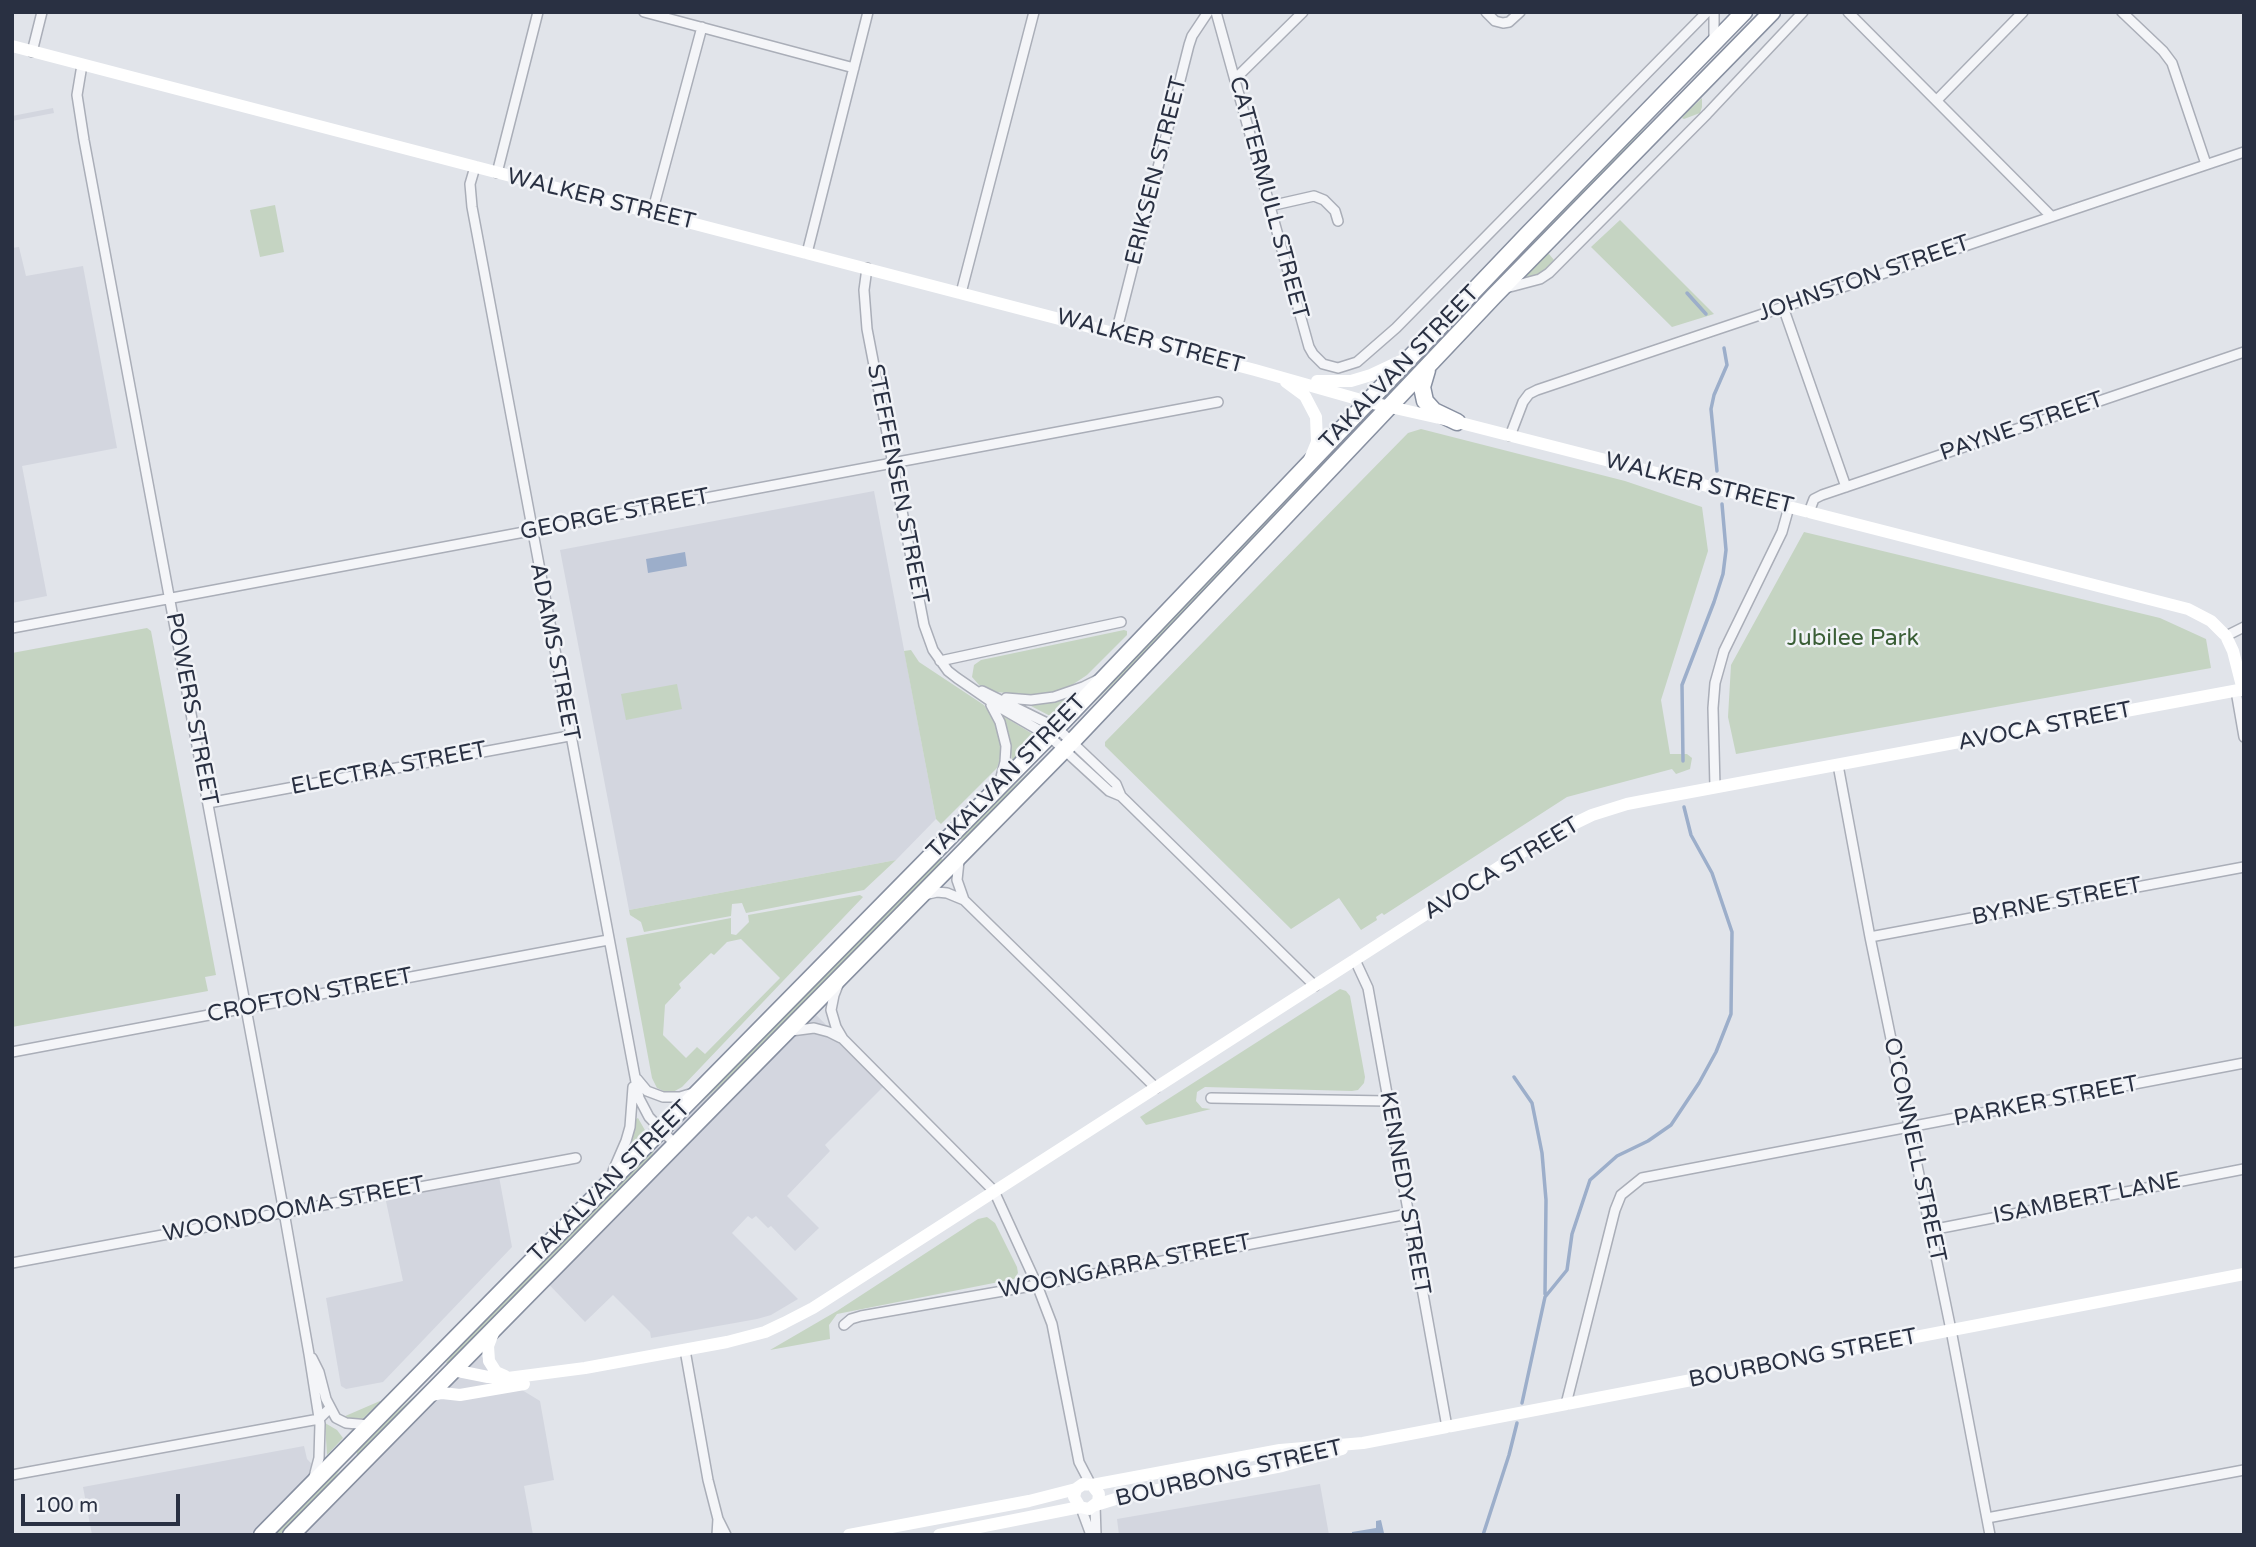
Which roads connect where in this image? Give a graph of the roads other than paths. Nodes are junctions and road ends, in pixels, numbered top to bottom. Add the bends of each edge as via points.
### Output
1 (42, 12) edge
2 (538, 12) edge
3 (644, 12) edge
4 (868, 12) edge
5 (1034, 12) edge
6 (1208, 12) edge
7 (1216, 12) edge
8 (1303, 12) edge
9 (1486, 12) edge
10 (1520, 12) edge
11 (1707, 12) edge
12 (1714, 12) edge
13 (1744, 12) edge
14 (1772, 12) edge
15 (1804, 12) edge
16 (1848, 12) edge
17 (2023, 12) edge
18 (2122, 12) edge
19 (702, 27) junction
20 (1714, 43) junction
21 (12, 46) edge
22 (32, 52) junction
23 (82, 65) junction
24 (853, 68) junction
25 (1236, 78) junction
26 (1937, 100) junction
27 (2244, 152) edge
28 (2206, 164) junction
29 (475, 167) junction
30 (497, 173) junction
31 (1270, 206) junction
32 (652, 213) junction
33 (2051, 216) junction
34 (1338, 221) dead end
35 (807, 253) junction
36 (867, 268) junction
37 (1501, 290) junction
38 (961, 293) junction
39 (1783, 307) junction
40 (1116, 333) junction
41 (2244, 352) edge
42 (1413, 354) junction
43 (1429, 365) junction
44 (1338, 368) joint
45 (1255, 370) junction
46 (1289, 379) junction
47 (1218, 402) dead end
48 (1368, 402) junction
49 (1391, 408) junction
50 (1457, 422) junction
51 (1510, 436) junction
52 (894, 463) junction
53 (1305, 468) junction
54 (1846, 487) junction
55 (1789, 507) junction
56 (1809, 512) junction
57 (531, 531) junction
58 (170, 598) junction
59 (1121, 622) dead end
60 (2244, 627) edge
61 (12, 628) edge
62 (2226, 636) junction
63 (940, 661) junction
64 (1111, 671) junction
65 (2241, 690) edge
66 (983, 694) junction
67 (1053, 732) junction
68 (569, 736) junction
69 (2244, 737) edge
70 (1068, 745) junction
71 (1838, 765) junction
72 (1715, 787) junction
73 (989, 797) junction
74 (208, 803) junction
75 (961, 854) junction
76 (2244, 867) edge
77 (917, 899) junction
78 (964, 900) junction
79 (1870, 937) junction
80 (608, 940) junction
81 (1355, 960) junction
82 (843, 974) junction
83 (1315, 986) junction
84 (245, 1008) junction
85 (785, 1033) junction
86 (843, 1039) junction
87 (12, 1052) edge
88 (2244, 1063) edge
89 (633, 1071) junction
90 (704, 1087) junction
91 (1156, 1088) junction
92 (1211, 1098) dead end
93 (1387, 1101) junction
94 (1910, 1128) junction
95 (660, 1130) junction
96 (675, 1144) junction
97 (576, 1158) dead end
98 (2244, 1169) edge
99 (606, 1186) junction
100 (994, 1191) junction
101 (284, 1212) junction
102 (1408, 1214) junction
103 (1931, 1230) junction
104 (12, 1263) edge
105 (2244, 1274) edge
106 (1037, 1284) junction
107 (844, 1325) dead end
108 (496, 1326) junction
109 (1951, 1330) junction
110 (685, 1350) junction
111 (309, 1354) junction
112 (585, 1368) junction
113 (453, 1370) junction
114 (418, 1377) junction
115 (516, 1377) junction
116 (315, 1394) junction
117 (426, 1397) junction
118 (1566, 1404) junction
119 (330, 1408) junction
120 (319, 1419) junction
121 (303, 1421) junction
122 (370, 1425) junction
123 (1447, 1427) junction
124 (1363, 1443) junction
125 (1284, 1450) junction
126 (1079, 1462) junction
127 (1286, 1465) junction
128 (2244, 1470) edge
129 (12, 1475) edge
130 (310, 1485) junction
131 (1091, 1485) junction
132 (1077, 1488) junction
133 (1096, 1505) junction
134 (1081, 1507) junction
135 (1987, 1518) junction
136 (718, 1519) junction
137 (262, 1535) edge
138 (291, 1535) edge
139 (717, 1535) edge
140 (726, 1535) edge
141 (849, 1535) edge
142 (939, 1535) edge
143 (1094, 1535) edge
144 (1990, 1535) edge

1 - 22 street
2 - 30 street
3 - 19 street
4 - 24 street
5 - 38 street
6 - 40 street, ERIKSEN STREET via 1189,45
7 - 25 street, CATTERMULL STREET
8 - 25 street
9 - 10 street via 1503,23
11 - 44 street, TAKALVAN STREET via 1396,328 1362,359
12 - 20 street
13 - 20 highway, TAKALVAN STREET
14 - 37 highway, TAKALVAN STREET
15 - 37 street via 1549,273
16 - 26 street
17 - 26 street
18 - 28 street via 2172,63
19 - 24 street
19 - 32 street
20 - 42 highway, TAKALVAN STREET
21 - 22 street, WALKER STREET
22 - 23 street, WALKER STREET
23 - 29 street, WALKER STREET
23 - 58 street, POWERS STREET via 77,95 80,120
24 - 35 street
25 - 31 street, CATTERMULL STREET
26 - 33 street
27 - 28 street, JOHNSTON STREET
28 - 33 street, JOHNSTON STREET
29 - 30 street, WALKER STREET
29 - 57 street, ADAMS STREET via 470,184 472,207
30 - 32 street, WALKER STREET
31 - 34 street via 1314,196 1335,211
31 - 44 street, CATTERMULL STREET via 1309,347 1319,361
32 - 35 street, WALKER STREET
33 - 39 street, JOHNSTON STREET
35 - 36 street, WALKER STREET
36 - 38 street, WALKER STREET
36 - 52 street, STEFFENSEN STREET via 865,313
37 - 43 highway, TAKALVAN STREET
38 - 40 street, WALKER STREET
39 - 51 street, JOHNSTON STREET via 1533,391 1521,405
39 - 54 street
40 - 45 street, WALKER STREET
41 - 54 street, PAYNE STREET
42 - 46 street via 1351,381
42 - 48 highway, TAKALVAN STREET
43 - 49 highway, TAKALVAN STREET
43 - 50 highway via 1423,382 1425,401
45 - 46 street, WALKER STREET
45 - 53 street via 1296,387 1311,406 1318,426 1317,442
46 - 48 street, WALKER STREET
47 - 52 street, GEORGE STREET
48 - 49 street, WALKER STREET
48 - 53 highway, TAKALVAN STREET
49 - 50 street, WALKER STREET
49 - 70 highway, TAKALVAN STREET
50 - 51 street, WALKER STREET
51 - 55 street, WALKER STREET
52 - 57 street, GEORGE STREET
52 - 63 street, STEFFENSEN STREET via 924,625
53 - 64 highway, TAKALVAN STREET
54 - 56 street, PAYNE STREET via 1815,499
55 - 56 street, WALKER STREET
55 - 72 street via 1782,532 1724,651 1715,683
56 - 62 street, WALKER STREET via 2188,609 2211,621
57 - 58 street, GEORGE STREET
57 - 68 street, ADAMS STREET
58 - 61 street, GEORGE STREET
58 - 74 street, POWERS STREET
59 - 63 street
60 - 62 street
62 - 65 street via 2234,651
63 - 66 street, STEFFENSEN STREET
64 - 66 street via 1083,687 1043,698 1017,700
64 - 67 highway, TAKALVAN STREET
65 - 69 street
65 - 71 street, AVOCA STREET
66 - 67 street, STEFFENSEN STREET
66 - 73 street via 997,714 1006,746 1003,772
67 - 70 street, STEFFENSEN STREET
67 - 73 highway, TAKALVAN STREET
68 - 74 street, ELECTRA STREET
68 - 80 street, ADAMS STREET
70 - 75 highway, TAKALVAN STREET
70 - 83 street, STEFFENSEN STREET via 1116,784 1121,796
71 - 72 street, AVOCA STREET
71 - 79 street, O'CONNELL STREET
72 - 81 street, AVOCA STREET via 1592,815 1555,833
73 - 90 highway, TAKALVAN STREET
74 - 84 street, POWERS STREET
75 - 77 highway, TAKALVAN STREET
75 - 78 street via 957,876
76 - 79 street, BYRNE STREET
77 - 78 street via 937,892
77 - 82 highway, TAKALVAN STREET
78 - 91 street
79 - 94 street, O'CONNELL STREET
80 - 84 street, CROFTON STREET
80 - 89 street, ADAMS STREET
81 - 83 street, AVOCA STREET
81 - 93 street, KENNEDY STREET via 1368,988
82 - 85 highway, TAKALVAN STREET
82 - 86 street via 831,1010
83 - 91 street, AVOCA STREET
84 - 87 street, CROFTON STREET
84 - 101 street, POWERS STREET
85 - 86 street via 814,1028
85 - 96 highway, TAKALVAN STREET
86 - 100 street
88 - 94 street, PARKER STREET
89 - 90 street via 642,1087 663,1097 687,1096
89 - 95 street, ADAMS STREET via 643,1108
89 - 99 street via 626,1141
90 - 95 highway, TAKALVAN STREET
91 - 100 street, AVOCA STREET
92 - 93 street
93 - 102 street, KENNEDY STREET
94 - 103 street, O'CONNELL STREET
94 - 118 street, PARKER STREET via 1642,1178 1621,1195 1615,1210
95 - 96 street, ADAMS STREET
95 - 99 highway, TAKALVAN STREET
96 - 108 highway, TAKALVAN STREET
97 - 101 street, WOONDOOMA STREET
98 - 103 street, ISAMBERT LANE
99 - 114 highway, TAKALVAN STREET
100 - 106 street
100 - 110 street via 798,1316 747,1337
101 - 104 street, WOONDOOMA STREET
101 - 111 street, POWERS STREET
102 - 106 street, WOONGARRA STREET
102 - 123 street, KENNEDY STREET
103 - 109 street, O'CONNELL STREET
105 - 109 street, BOURBONG STREET
106 - 107 street, WOONGARRA STREET via 861,1316
106 - 126 street via 1052,1324
108 - 113 highway, TAKALVAN STREET
108 - 115 street via 488,1346 489,1361 496,1372
109 - 118 street, BOURBONG STREET
109 - 135 street, O'CONNELL STREET
110 - 112 street
110 - 136 street
111 - 116 street, POWERS STREET
111 - 119 street, POWERS STREET
112 - 115 street
112 - 117 street via 537,1382
113 - 114 highway via 432,1369
113 - 115 street
113 - 117 highway, TAKALVAN STREET
114 - 122 highway, TAKALVAN STREET
116 - 120 street, POWERS STREET
116 - 121 street
117 - 138 highway, TAKALVAN STREET
118 - 123 street, BOURBONG STREET
119 - 120 street
119 - 122 street via 346,1423
120 - 121 street
120 - 130 street, POWERS STREET via 319,1458
121 - 129 street
122 - 130 highway, TAKALVAN STREET
123 - 124 street, BOURBONG STREET
124 - 125 street, BOURBONG STREET
124 - 127 street, BOURBONG STREET
125 - 127 street via 1293,1458
125 - 131 street, BOURBONG STREET
126 - 131 street
126 - 132 street
127 - 133 street, BOURBONG STREET
128 - 135 street
130 - 137 highway, TAKALVAN STREET
131 - 132 street
131 - 133 street via 1099,1494
132 - 134 street via 1074,1497
132 - 141 street
133 - 134 street
133 - 143 street
134 - 142 street
134 - 143 street
135 - 144 street, O'CONNELL STREET
136 - 139 street
136 - 140 street

